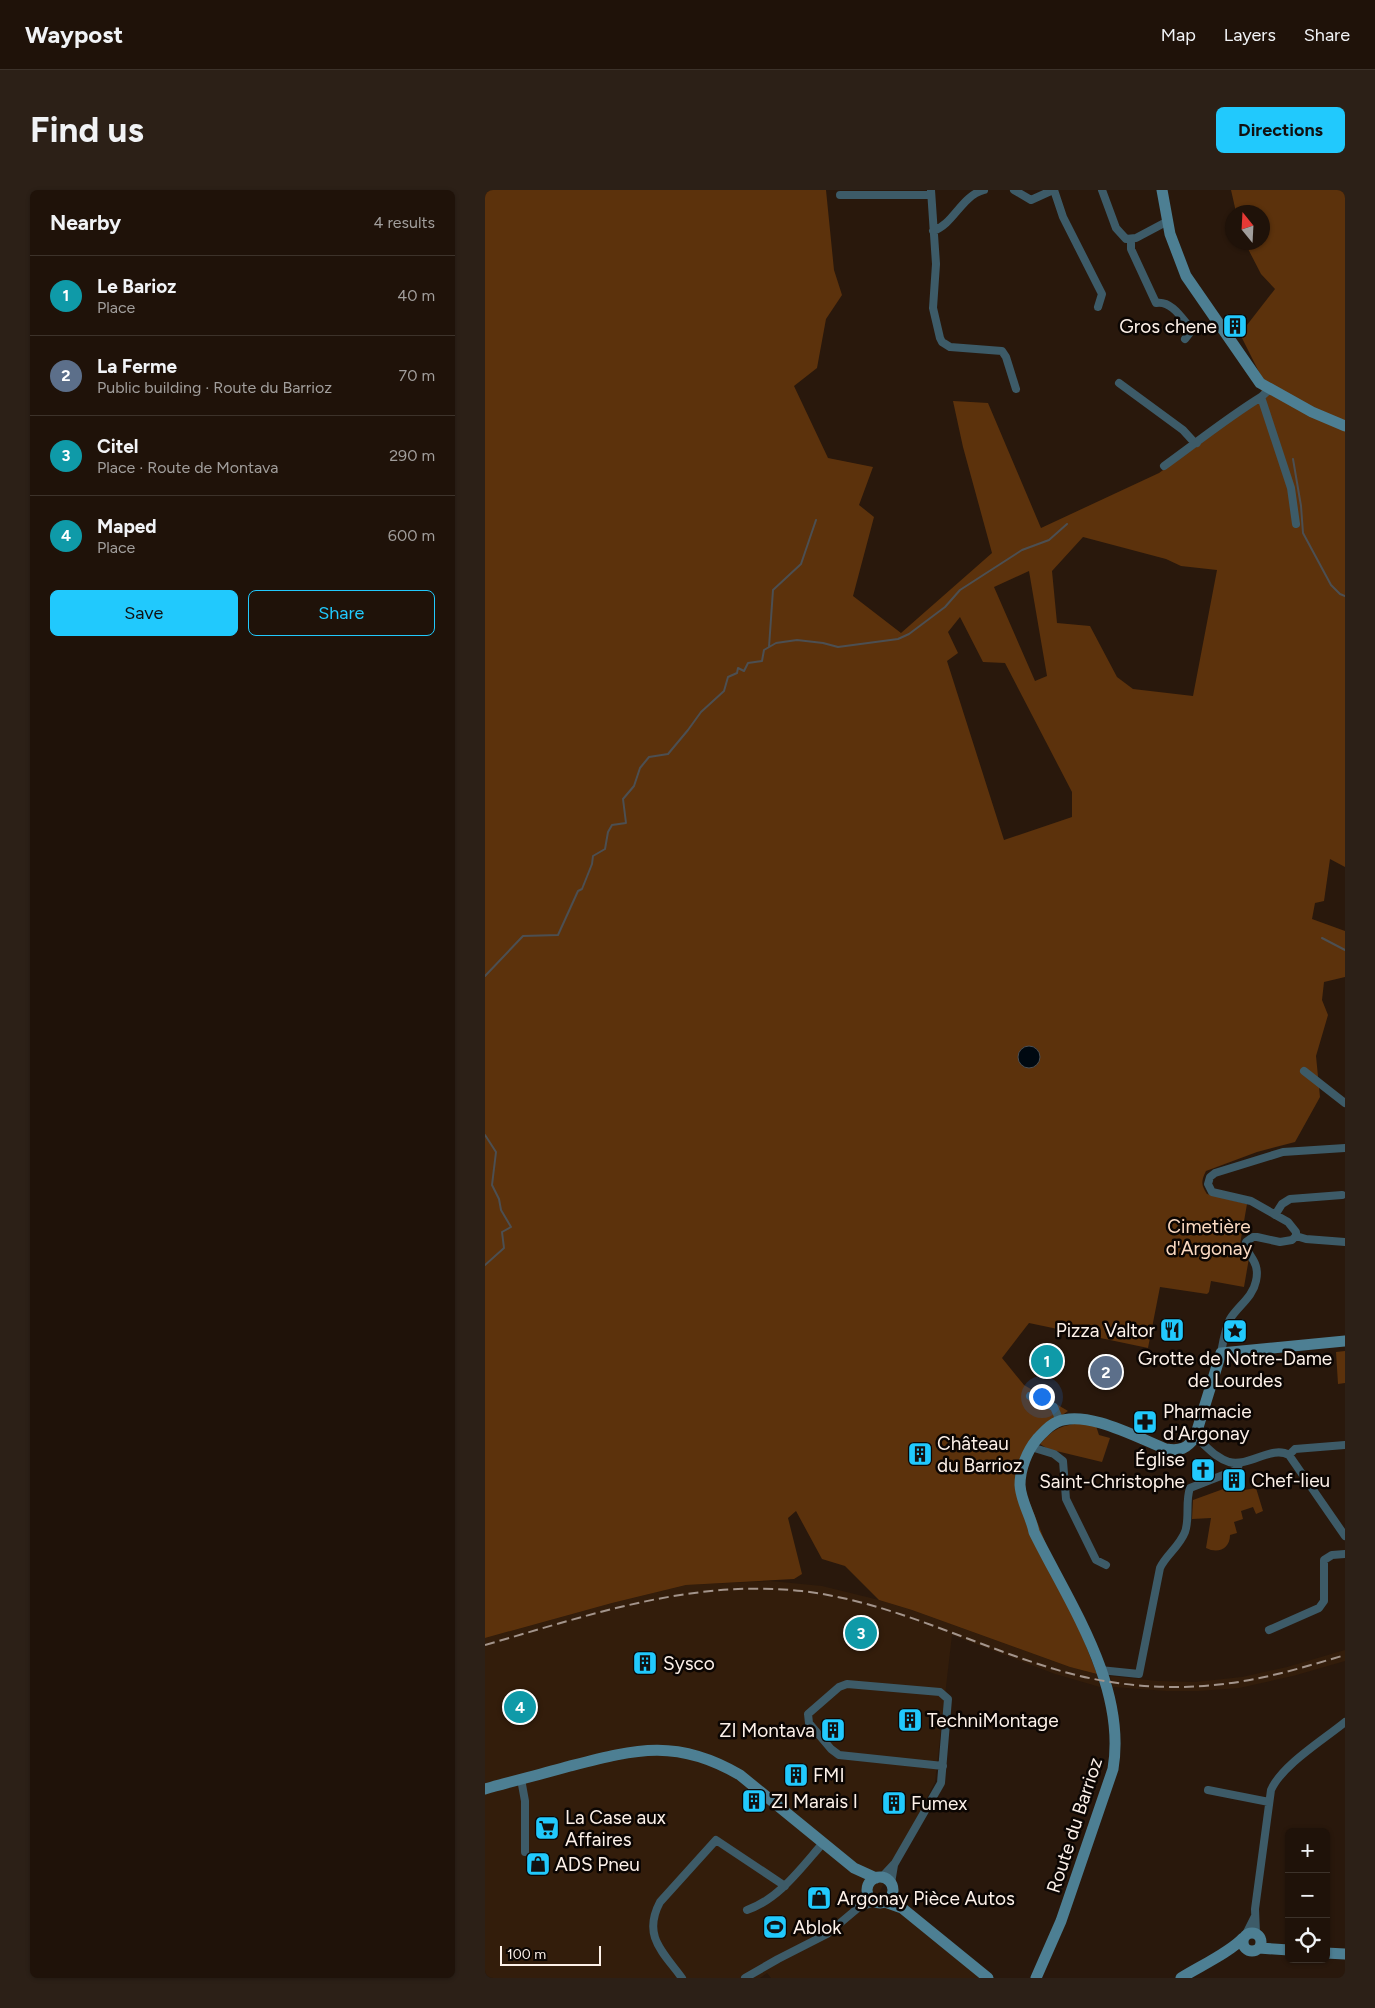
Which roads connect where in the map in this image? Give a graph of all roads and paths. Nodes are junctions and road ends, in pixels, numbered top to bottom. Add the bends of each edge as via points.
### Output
1 (984, 190) edge
2 (1014, 190) edge
3 (1054, 190) edge
4 (1102, 190) edge
5 (1162, 190) edge
6 (931, 192) edge
7 (840, 195) dead end
8 (1168, 221) junction
9 (933, 231) junction
10 (1131, 240) junction
11 (1098, 307) dead end
12 (1185, 339) dead end
13 (1119, 382) dead end
14 (1016, 389) dead end
15 (1265, 393) junction
16 (1345, 426) edge
17 (1197, 443) junction
18 (1164, 466) dead end
19 (1297, 524) dead end
20 (1304, 1071) dead end
21 (1345, 1102) edge
22 (1345, 1148) edge
23 (1342, 1196) dead end
24 (1275, 1215) junction
25 (1296, 1236) junction
26 (1345, 1242) edge
27 (1345, 1341) edge
28 (1221, 1353) junction
29 (1030, 1396) dead end
30 (1060, 1421) junction
31 (1195, 1437) junction
32 (1345, 1444) edge
33 (1031, 1447) junction
34 (1289, 1455) junction
35 (1240, 1463) junction
36 (1345, 1536) edge
37 (1345, 1554) edge
38 (1106, 1565) dead end
39 (1269, 1630) dead end
40 (1100, 1670) junction
41 (1345, 1722) edge
42 (943, 1766) junction
43 (521, 1779) junction
44 (485, 1789) edge
45 (1209, 1790) dead end
46 (1269, 1802) junction
47 (823, 1843) junction
48 (525, 1852) dead end
49 (785, 1886) junction
50 (879, 1889) junction
51 (858, 1908) junction
52 (747, 1910) dead end
53 (1252, 1941) junction
54 (1052, 1943) junction
55 (1285, 1950) edge
56 (1330, 1953) edge
57 (1345, 1954) edge
58 (682, 1978) edge
59 (745, 1978) edge
60 (988, 1978) edge
61 (1036, 1978) edge
62 (1044, 1978) edge
63 (1181, 1978) edge

1 - 9 street via 974,194
2 - 3 street via 1031,200
3 - 11 street via 1063,217 1102,294
4 - 10 street via 1115,228
5 - 8 street
6 - 7 street
6 - 9 street
8 - 10 street
8 - 15 street via 1186,276
9 - 14 street via 936,264 933,308 942,342 950,347 1001,351
10 - 12 street via 1131,249 1156,303 1170,306 1192,330
13 - 17 street
15 - 16 street
15 - 17 street
15 - 19 street via 1291,488
17 - 18 street
20 - 21 street
22 - 24 street via 1275,1154 1215,1173 1209,1179 1208,1186 1212,1192 1245,1199
23 - 24 street via 1290,1199
24 - 25 street via 1292,1225
25 - 26 street
25 - 28 street via 1287,1241 1253,1237 1246,1242 1247,1250 1256,1262 1257,1281 1231,1319
27 - 28 street
28 - 31 street
29 - 30 street via 1055,1407
30 - 31 street via 1093,1420 1166,1449 1176,1450 1190,1445
30 - 33 street, Route du Barrioz via 1047,1428
31 - 35 street via 1215,1456
32 - 34 street via 1295,1449
33 - 38 street via 1063,1460 1066,1499 1096,1560
33 - 40 street, Route du Barrioz via 1022,1471 1023,1501 1038,1539 1082,1624
34 - 35 street via 1277,1452
34 - 36 street
35 - 40 street via 1236,1470 1190,1488 1186,1530 1160,1568 1139,1674
37 - 39 street via 1332,1555 1324,1560 1323,1605
40 - 54 street, Route du Barrioz via 1116,1730 1113,1768
41 - 46 street via 1284,1770 1275,1781
42 - 42 street via 949,1702 940,1692 845,1684 808,1714 809,1723 839,1755
42 - 50 street via 941,1783
43 - 44 street
43 - 47 street via 628,1752 661,1750 695,1754 739,1775
43 - 48 street via 525,1801
45 - 46 street
46 - 53 street
47 - 49 street
47 - 50 street
49 - 52 street
49 - 58 street via 716,1840 657,1909 653,1931 655,1941
50 - 51 street
50 - 51 street
50 - 60 street
51 - 59 street via 827,1934
53 - 55 street
53 - 63 street via 1214,1957
54 - 61 street, Route du Barrioz
54 - 62 street, Route du Barrioz
56 - 57 street

